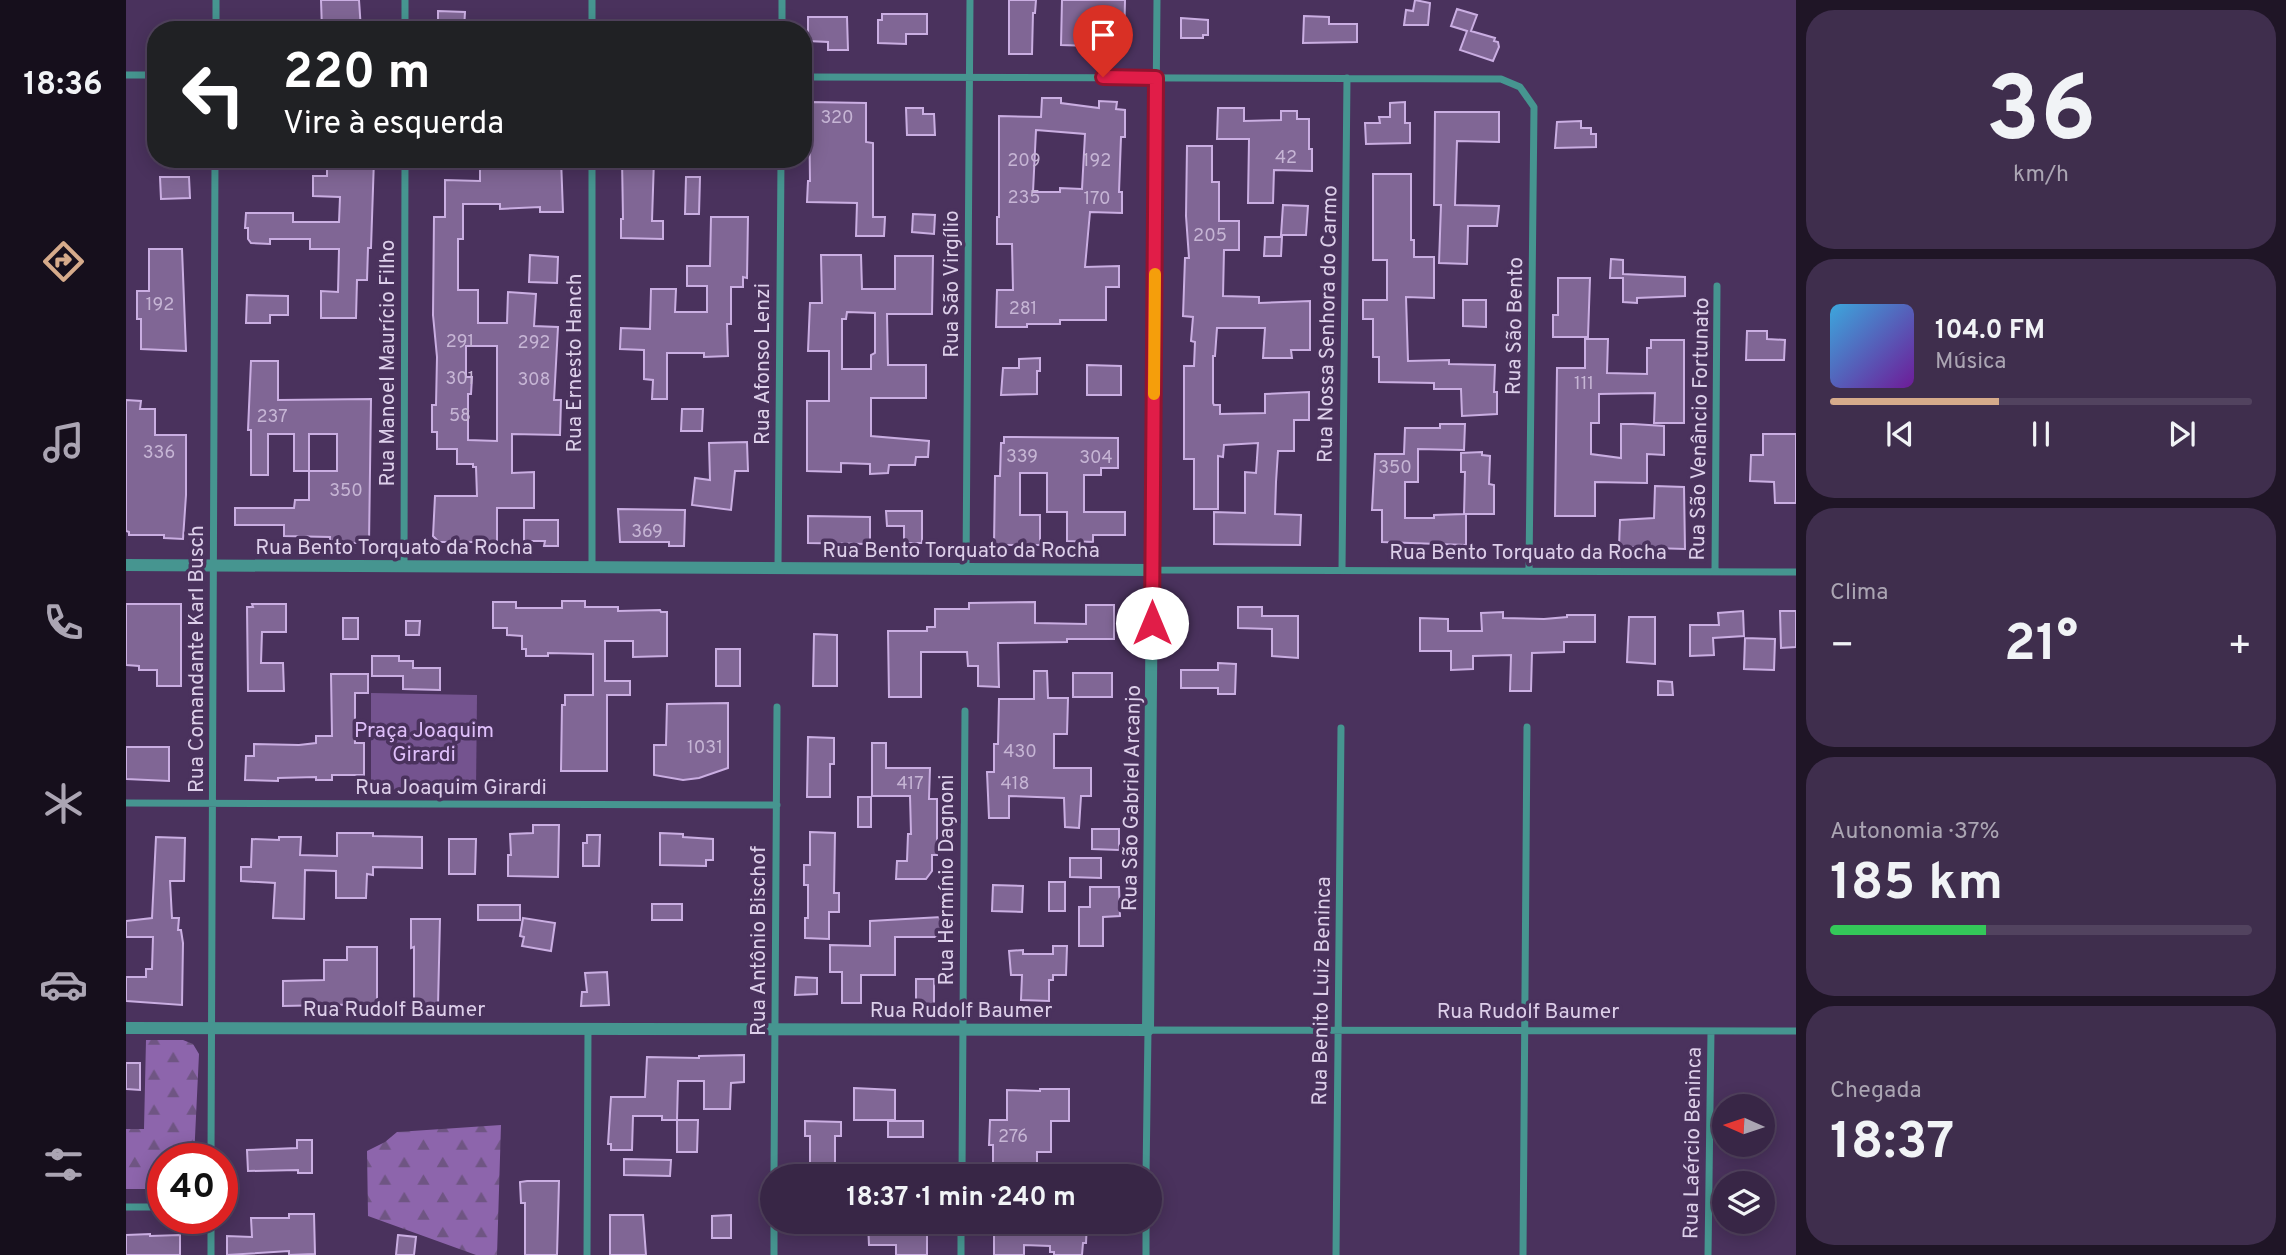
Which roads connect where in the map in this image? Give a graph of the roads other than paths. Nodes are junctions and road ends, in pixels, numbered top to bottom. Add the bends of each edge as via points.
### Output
1 (216, 0) edge
2 (405, 0) edge
3 (592, 0) edge
4 (782, 0) edge
5 (970, 0) edge
6 (1157, 0) edge
7 (216, 21) edge
8 (405, 21) edge
9 (592, 21) edge
10 (782, 21) edge
11 (126, 75) edge
12 (147, 75) edge
13 (812, 77) edge
14 (970, 77) junction
15 (1156, 78) junction
16 (1347, 78) junction
17 (215, 168) edge
18 (405, 168) edge
19 (592, 168) edge
20 (781, 168) edge
21 (1717, 286) dead end
22 (126, 565) edge
23 (214, 566) junction
24 (404, 566) junction
25 (592, 567) junction
26 (778, 568) junction
27 (966, 569) junction
28 (1152, 570) junction
29 (1342, 570) junction
30 (1529, 571) junction
31 (1715, 572) junction
32 (1796, 572) edge
33 (778, 707) dead end
34 (965, 711) dead end
35 (1527, 727) dead end
36 (1341, 728) dead end
37 (126, 803) edge
38 (213, 803) junction
39 (777, 805) junction
40 (126, 1028) edge
41 (212, 1028) junction
42 (588, 1028) junction
43 (775, 1029) junction
44 (963, 1029) junction
45 (1148, 1030) junction
46 (1338, 1030) junction
47 (1525, 1030) junction
48 (1711, 1031) junction
49 (1796, 1031) edge
50 (211, 1143) edge
51 (774, 1164) edge
52 (962, 1164) edge
53 (1146, 1164) edge
54 (126, 1207) edge
55 (147, 1207) edge
56 (211, 1234) edge
57 (774, 1234) edge
58 (961, 1234) edge
59 (1146, 1234) edge
60 (211, 1255) edge
61 (587, 1255) edge
62 (774, 1255) edge
63 (961, 1255) edge
64 (1146, 1255) edge
65 (1336, 1255) edge
66 (1523, 1255) edge
67 (1709, 1255) edge

1 - 7 street
2 - 8 street
3 - 9 street
4 - 10 street
5 - 14 street, Rua São Virgílio
6 - 15 street, Rua São Gabriel Arcanjo
11 - 12 street
13 - 14 street
14 - 15 street
14 - 27 street, Rua São Virgílio
15 - 16 street
15 - 28 street, Rua São Gabriel Arcanjo
16 - 29 street, Rua Nossa Senhora do Carmo
16 - 30 street, Rua São Bento via 1501,79 1520,87 1534,107
17 - 23 street, Rua Comandante Karl Busch
18 - 24 street, Rua Manoel Maurício Filho
19 - 25 street, Rua Ernesto Hanch
20 - 26 street, Rua Afonso Lenzi
21 - 31 street, Rua São Venâncio Fortunato
22 - 23 street, Rua Bento Torquato da Rocha
23 - 24 street, Rua Bento Torquato da Rocha
23 - 38 street, Rua Comandante Karl Busch
24 - 25 street, Rua Bento Torquato da Rocha
25 - 26 street, Rua Bento Torquato da Rocha
26 - 27 street, Rua Bento Torquato da Rocha
27 - 28 street, Rua Bento Torquato da Rocha
28 - 29 street, Rua Bento Torquato da Rocha
28 - 45 street, Rua São Gabriel Arcanjo
29 - 30 street, Rua Bento Torquato da Rocha
30 - 31 street, Rua Bento Torquato da Rocha
31 - 32 street, Rua Bento Torquato da Rocha
33 - 39 street, Rua Antônio Bischof
34 - 44 street, Rua Hermínio Dagnoni
35 - 47 street
36 - 46 street, Rua Benito Luiz Beninca
37 - 38 street, Rua Joaquim Girardi
38 - 39 street, Rua Joaquim Girardi
38 - 41 street, Rua Comandante Karl Busch
39 - 43 street, Rua Antônio Bischof
40 - 41 street, Rua Rudolf Baumer
41 - 42 street, Rua Rudolf Baumer
41 - 50 street, Rua Comandante Karl Busch
42 - 43 street, Rua Rudolf Baumer
42 - 61 street
43 - 44 street, Rua Rudolf Baumer
43 - 51 street, Rua Antônio Bischof
44 - 45 street, Rua Rudolf Baumer
44 - 52 street, Rua Hermínio Dagnoni
45 - 46 street, Rua Rudolf Baumer
45 - 53 street, Rua São Gabriel Arcanjo
46 - 47 street, Rua Rudolf Baumer
46 - 65 street, Rua Benito Luiz Beninca
47 - 48 street, Rua Rudolf Baumer
47 - 66 street
48 - 49 street, Rua Rudolf Baumer
48 - 67 street, Rua Laércio Beninca
54 - 55 street
56 - 60 street
57 - 62 street
58 - 63 street
59 - 64 street

